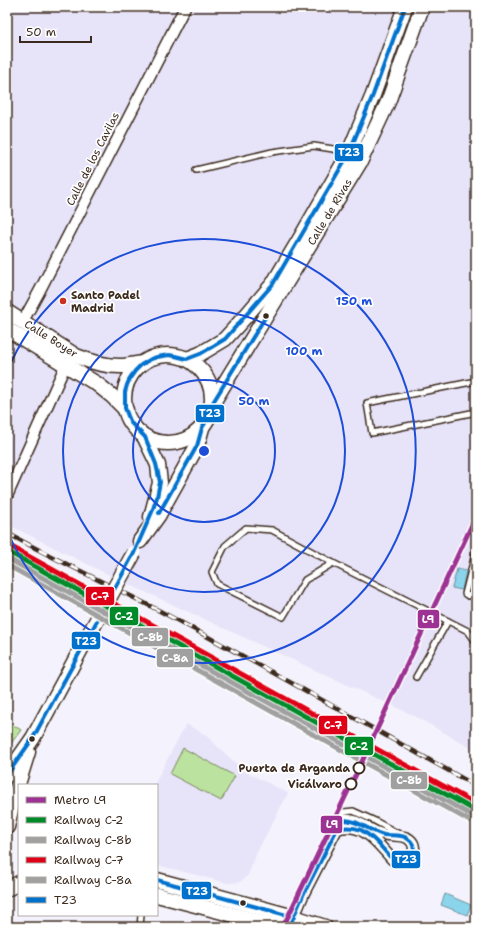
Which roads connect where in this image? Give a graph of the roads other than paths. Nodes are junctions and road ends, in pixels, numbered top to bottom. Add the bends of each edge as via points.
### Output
1 (185, 7) edge
2 (406, 7) edge
3 (422, 7) edge
4 (348, 155) junction
5 (196, 170) dead end
6 (7, 312) edge
7 (23, 321) junction
8 (7, 329) edge
9 (187, 359) junction
10 (144, 363) junction
11 (66, 364) junction
12 (476, 381) edge
13 (212, 404) junction
14 (126, 410) junction
15 (476, 412) edge
16 (202, 428) junction
17 (144, 436) junction
18 (7, 496) edge
19 (137, 547) junction
20 (476, 553) edge
21 (333, 563) junction
22 (476, 574) edge
23 (470, 576) junction
24 (476, 594) edge
25 (448, 621) junction
26 (476, 642) edge
27 (416, 677) dead end
28 (33, 738) junction
29 (7, 775) edge
30 (13, 798) edge
31 (338, 825) junction
32 (7, 827) edge
33 (158, 880) edge
34 (18, 884) edge
35 (7, 889) edge
36 (158, 895) edge
37 (141, 916) edge
38 (291, 922) edge
39 (140, 927) edge
40 (280, 927) edge
41 (325, 927) edge

1 - 7 street, Calle de los Cavilas
2 - 4 main road, Calle de Rivas
3 - 13 main road, Calle de Rivas via 388,102 360,162
4 - 5 lane via 314,146 272,152
4 - 9 main road, Calle de Rivas via 273,284 225,338
6 - 7 main road, Calle Boyer
7 - 10 main road, Calle Boyer via 76,356 89,361 123,366
8 - 11 main road, Calle Boyer
9 - 10 main road via 165,355
9 - 13 main road via 207,378 212,391
10 - 14 main road via 132,374 126,386
11 - 14 main road, Calle Boyer via 97,384
11 - 18 street
12 - 15 lane via 366,403 372,433
13 - 16 main road via 209,417
14 - 17 main road via 132,425
16 - 17 main road via 189,438 174,443 166,444
16 - 19 main road via 197,446 158,516
17 - 19 main road via 158,465 160,484 152,513
19 - 28 main road, bridge
20 - 23 lane
21 - 21 lane via 272,530 246,528 225,546 212,572 217,584 283,617 306,580
21 - 25 lane
22 - 23 lane
23 - 24 lane via 466,594
25 - 26 lane via 468,632
25 - 27 lane
28 - 29 main road
28 - 30 main road
30 - 32 main road
31 - 31 street via 364,832 372,837 392,859 405,860 413,850 412,841 408,838 386,835 350,819 343,819
31 - 38 street
33 - 38 main road
34 - 35 main road
36 - 40 main road
37 - 39 lane
38 - 41 main road

